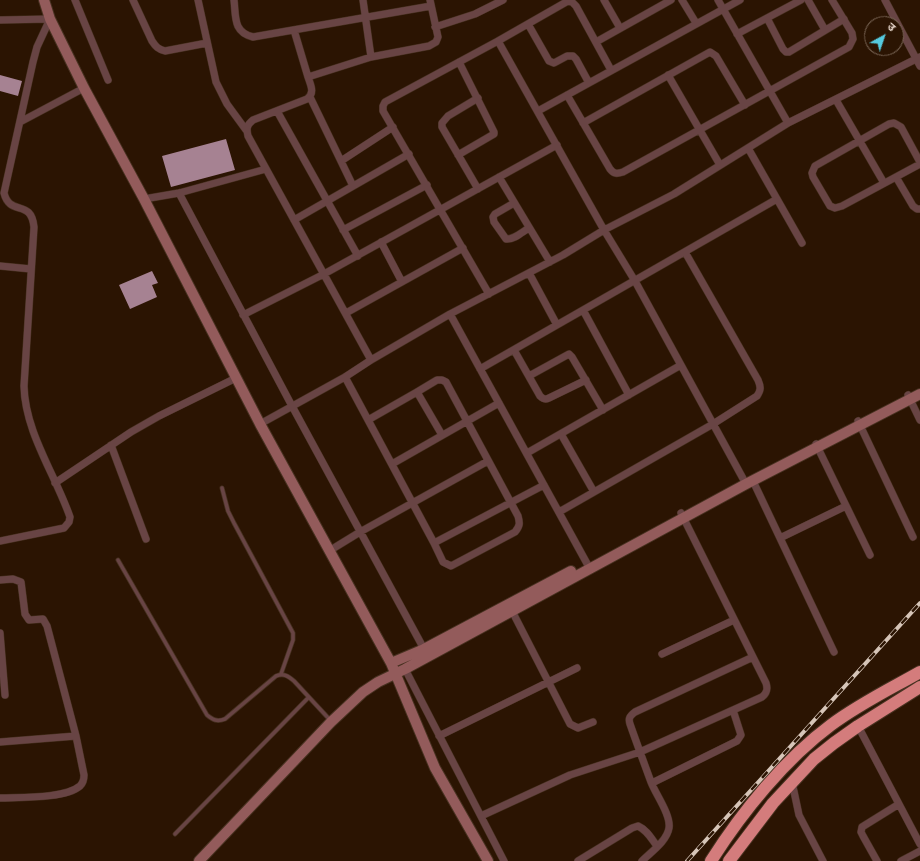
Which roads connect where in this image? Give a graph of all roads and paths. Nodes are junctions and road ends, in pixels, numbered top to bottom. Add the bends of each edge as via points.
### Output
1 (44, 0) edge
2 (75, 0) edge
3 (133, 0) edge
4 (198, 0) edge
5 (236, 0) edge
6 (363, 0) edge
7 (503, 0) edge
8 (604, 0) edge
9 (671, 0) edge
10 (682, 0) edge
11 (718, 0) edge
12 (740, 0) edge
13 (801, 0) edge
14 (808, 0) edge
15 (832, 0) edge
16 (885, 0) edge
17 (430, 3) edge
18 (723, 9) junction
19 (365, 18) junction
20 (767, 18) junction
21 (50, 19) junction
22 (844, 19) junction
23 (0, 20) edge
24 (696, 23) junction
25 (528, 24) junction
26 (435, 27) junction
27 (620, 28) junction
28 (294, 30) junction
29 (825, 30) junction
30 (738, 34) junction
31 (498, 41) junction
32 (596, 42) junction
33 (207, 43) junction
34 (371, 57) junction
35 (919, 61) edge
36 (459, 62) junction
37 (611, 70) junction
38 (668, 75) junction
39 (308, 77) junction
40 (108, 80) dead end
41 (589, 82) junction
42 (84, 88) junction
43 (770, 91) junction
44 (567, 95) junction
45 (310, 97) junction
46 (478, 98) junction
47 (836, 100) junction
48 (745, 105) junction
49 (277, 111) junction
50 (538, 111) junction
51 (20, 122) junction
52 (583, 123) junction
53 (788, 123) junction
54 (393, 127) junction
55 (246, 130) junction
56 (700, 130) junction
57 (860, 141) junction
58 (557, 145) junction
59 (748, 148) junction
60 (409, 154) junction
61 (458, 155) junction
62 (341, 161) junction
63 (920, 163) edge
64 (720, 165) junction
65 (266, 169) junction
66 (498, 177) junction
67 (896, 177) junction
68 (884, 183) junction
69 (427, 185) junction
70 (353, 186) junction
71 (478, 188) junction
72 (179, 193) junction
73 (144, 199) junction
74 (777, 199) junction
75 (327, 201) junction
76 (514, 203) junction
77 (920, 209) edge
78 (442, 210) junction
79 (294, 220) junction
80 (529, 228) junction
81 (343, 230) junction
82 (604, 230) junction
83 (382, 242) junction
84 (802, 243) dead end
85 (463, 248) junction
86 (685, 252) junction
87 (358, 256) junction
88 (550, 262) junction
89 (0, 266) edge
90 (31, 269) junction
91 (529, 273) junction
92 (324, 274) junction
93 (635, 281) junction
94 (402, 282) junction
95 (489, 294) junction
96 (583, 310) junction
97 (346, 313) junction
98 (450, 314) junction
99 (243, 315) junction
100 (557, 325) junction
101 (514, 350) junction
102 (371, 360) junction
103 (681, 365) junction
104 (480, 369) junction
105 (529, 376) junction
106 (345, 377) junction
107 (236, 378) junction
108 (586, 380) junction
109 (920, 389) edge
110 (418, 392) junction
111 (920, 394) edge
112 (629, 395) junction
113 (909, 397) junction
114 (499, 403) junction
115 (292, 406) junction
116 (603, 410) junction
117 (368, 420) junction
118 (920, 420) edge
119 (467, 421) junction
120 (858, 423) junction
121 (260, 424) junction
122 (713, 424) junction
123 (561, 434) junction
124 (442, 436) junction
125 (111, 445) junction
126 (816, 445) junction
127 (527, 453) junction
128 (488, 461) junction
129 (392, 464) junction
130 (748, 481) junction
131 (55, 482) junction
132 (544, 485) junction
133 (222, 488) dead end
134 (594, 492) junction
135 (511, 502) junction
136 (412, 503) junction
137 (846, 506) junction
138 (559, 512) junction
139 (682, 516) junction
140 (360, 532) junction
141 (912, 537) dead end
142 (146, 538) dead end
143 (780, 538) junction
144 (0, 541) edge
145 (434, 543) junction
146 (329, 551) junction
147 (870, 555) dead end
148 (118, 560) dead end
149 (588, 566) junction
150 (0, 580) edge
151 (510, 608) junction
152 (734, 620) junction
153 (0, 633) edge
154 (424, 649) junction
155 (834, 652) dead end
156 (662, 654) dead end
157 (753, 657) junction
158 (391, 663) junction
159 (577, 668) dead end
160 (400, 671) junction
161 (920, 672) edge
162 (281, 674) junction
163 (549, 682) junction
164 (920, 687) edge
165 (5, 695) dead end
166 (308, 698) junction
167 (733, 710) junction
168 (331, 722) junction
169 (593, 722) dead end
170 (858, 726) junction
171 (76, 736) junction
172 (439, 736) junction
173 (0, 742) edge
174 (640, 752) junction
175 (792, 782) junction
176 (652, 783) junction
177 (0, 798) edge
178 (899, 804) junction
179 (480, 816) junction
180 (174, 834) dead end
181 (920, 844) edge
182 (657, 846) junction
183 (920, 851) edge
184 (199, 861) edge
185 (488, 861) edge
186 (504, 861) edge
187 (578, 861) edge
188 (642, 861) edge
189 (711, 861) edge
190 (729, 861) edge
191 (823, 861) edge
192 (877, 861) edge
193 (901, 861) edge

1 - 21 street
2 - 40 street
3 - 33 street via 155,47 159,50
4 - 33 street
5 - 28 street via 237,26 241,32 253,36
6 - 19 street
7 - 26 street via 475,14
8 - 27 street
9 - 27 street
10 - 24 street
11 - 18 street
12 - 18 street
13 - 20 street
14 - 29 street
15 - 22 street
16 - 35 street
17 - 19 street
17 - 26 street
18 - 24 street
18 - 30 street
19 - 28 street
19 - 34 street
20 - 29 street via 786,52
20 - 30 street
21 - 23 street
21 - 42 street
21 - 51 street via 37,47
22 - 29 street
22 - 43 street via 853,38 849,47
24 - 37 street
25 - 31 street
25 - 32 street via 568,1 572,2
25 - 41 street via 549,61 554,63 567,56 573,56
26 - 34 street via 438,37 436,42 429,46
27 - 32 street
28 - 39 street
30 - 43 street
31 - 36 street
31 - 50 street
32 - 37 street
33 - 55 street via 220,93
34 - 39 street
35 - 47 street
36 - 46 street
36 - 54 street via 385,102 383,111
37 - 41 street
38 - 48 street via 710,52 713,53
38 - 52 street
38 - 56 street
39 - 45 street via 312,89
41 - 44 street
42 - 51 street
42 - 73 street
43 - 48 street
43 - 53 street
44 - 50 street
44 - 52 street
45 - 49 street
45 - 62 street
46 - 61 street via 448,116 442,123
46 - 61 street via 494,128 494,134
47 - 53 street
47 - 57 street
48 - 56 street
49 - 55 street via 253,120
49 - 75 street
50 - 58 street
51 - 90 street via 4,193 9,204 30,212 33,218
52 - 56 street via 610,169 617,174
53 - 59 street
54 - 60 street
54 - 62 street
55 - 65 street
56 - 64 street
57 - 63 street via 889,124 898,124
57 - 68 street
57 - 68 street via 815,166 812,177 830,206 835,208
58 - 66 street
58 - 82 street
59 - 64 street
59 - 74 street
60 - 69 street
60 - 70 street
61 - 71 street
62 - 70 street
63 - 67 street
64 - 82 street via 674,194
65 - 72 street
65 - 79 street
66 - 71 street
66 - 76 street
67 - 68 street
67 - 77 street via 913,206
69 - 78 street
69 - 81 street
70 - 75 street
71 - 78 street
72 - 73 street
72 - 99 street
73 - 107 street
74 - 84 street
74 - 86 street
75 - 79 street
75 - 81 street
76 - 80 street
76 - 80 street via 495,214 494,222 506,239
78 - 83 street
78 - 85 street
79 - 92 street
80 - 88 street
81 - 87 street
82 - 88 street
82 - 93 street
83 - 87 street
83 - 94 street
85 - 94 street
85 - 95 street
86 - 93 street
86 - 122 street via 761,387 757,396
87 - 92 street
88 - 91 street
89 - 90 street
90 - 131 street via 24,400 28,419
91 - 95 street
91 - 100 street
92 - 97 street
92 - 99 street
93 - 96 street
93 - 103 street
94 - 97 street
95 - 98 street
96 - 100 street
96 - 112 street
97 - 102 street
98 - 102 street
98 - 104 street
99 - 115 street
100 - 101 street
101 - 104 street
101 - 105 street
102 - 106 street
103 - 112 street
103 - 122 street
104 - 114 street
105 - 108 street via 540,396 546,400
105 - 108 street via 569,354
106 - 115 street
106 - 117 street
107 - 121 street
107 - 125 street via 159,416
108 - 116 street
109 - 113 street
110 - 117 street
110 - 119 street via 437,380 446,382
110 - 124 street
111 - 113 street
112 - 116 street
113 - 118 street
113 - 120 street
114 - 119 street
114 - 127 street
115 - 121 street
115 - 140 street
116 - 123 street
117 - 129 street
119 - 124 street
119 - 128 street
120 - 126 street
120 - 141 street
121 - 146 street
122 - 130 street
122 - 134 street
123 - 127 street
123 - 134 street
124 - 129 street
125 - 131 street
125 - 142 street
126 - 130 street
126 - 137 street
127 - 132 street
128 - 135 street
128 - 136 street
129 - 136 street
130 - 139 street
130 - 143 street
131 - 144 street via 70,517 64,528
132 - 135 street
132 - 138 street
133 - 162 lane via 228,511 293,633
134 - 138 street
135 - 145 street
135 - 145 street via 520,523 516,532 462,561 447,565
136 - 140 street
136 - 145 street
137 - 143 street
137 - 147 street
138 - 149 street
139 - 149 street
139 - 152 street
140 - 146 street
140 - 154 street
143 - 155 street
146 - 158 street
148 - 162 lane via 206,715 219,721 225,719
149 - 151 street
150 - 171 street via 13,579 21,582 27,618 43,619 47,626
151 - 154 street
151 - 160 street
151 - 163 street
152 - 156 street
152 - 157 street
153 - 165 street
154 - 158 street
157 - 167 street via 768,689 762,697
157 - 174 street via 630,715 628,720
158 - 160 street
159 - 163 street
160 - 168 street via 363,692
160 - 172 street
160 - 185 street via 435,768
161 - 189 highway via 832,724 808,743 779,772
162 - 166 lane via 294,681
163 - 169 street via 570,724 578,728
163 - 172 street
164 - 170 highway
166 - 168 lane
166 - 180 lane
167 - 174 street
167 - 176 street via 741,735 737,741
168 - 184 street
170 - 175 highway via 814,759
170 - 178 street
171 - 173 street
171 - 177 street via 84,775 84,781 80,786 56,795
172 - 179 street
174 - 176 street
174 - 179 street via 570,775
175 - 190 highway via 754,826
175 - 191 street via 798,816
176 - 182 street via 668,818 669,826 668,833
178 - 181 street
178 - 192 street via 862,827 861,832
179 - 186 street
182 - 187 street via 647,832 638,826
182 - 188 street
183 - 193 street

